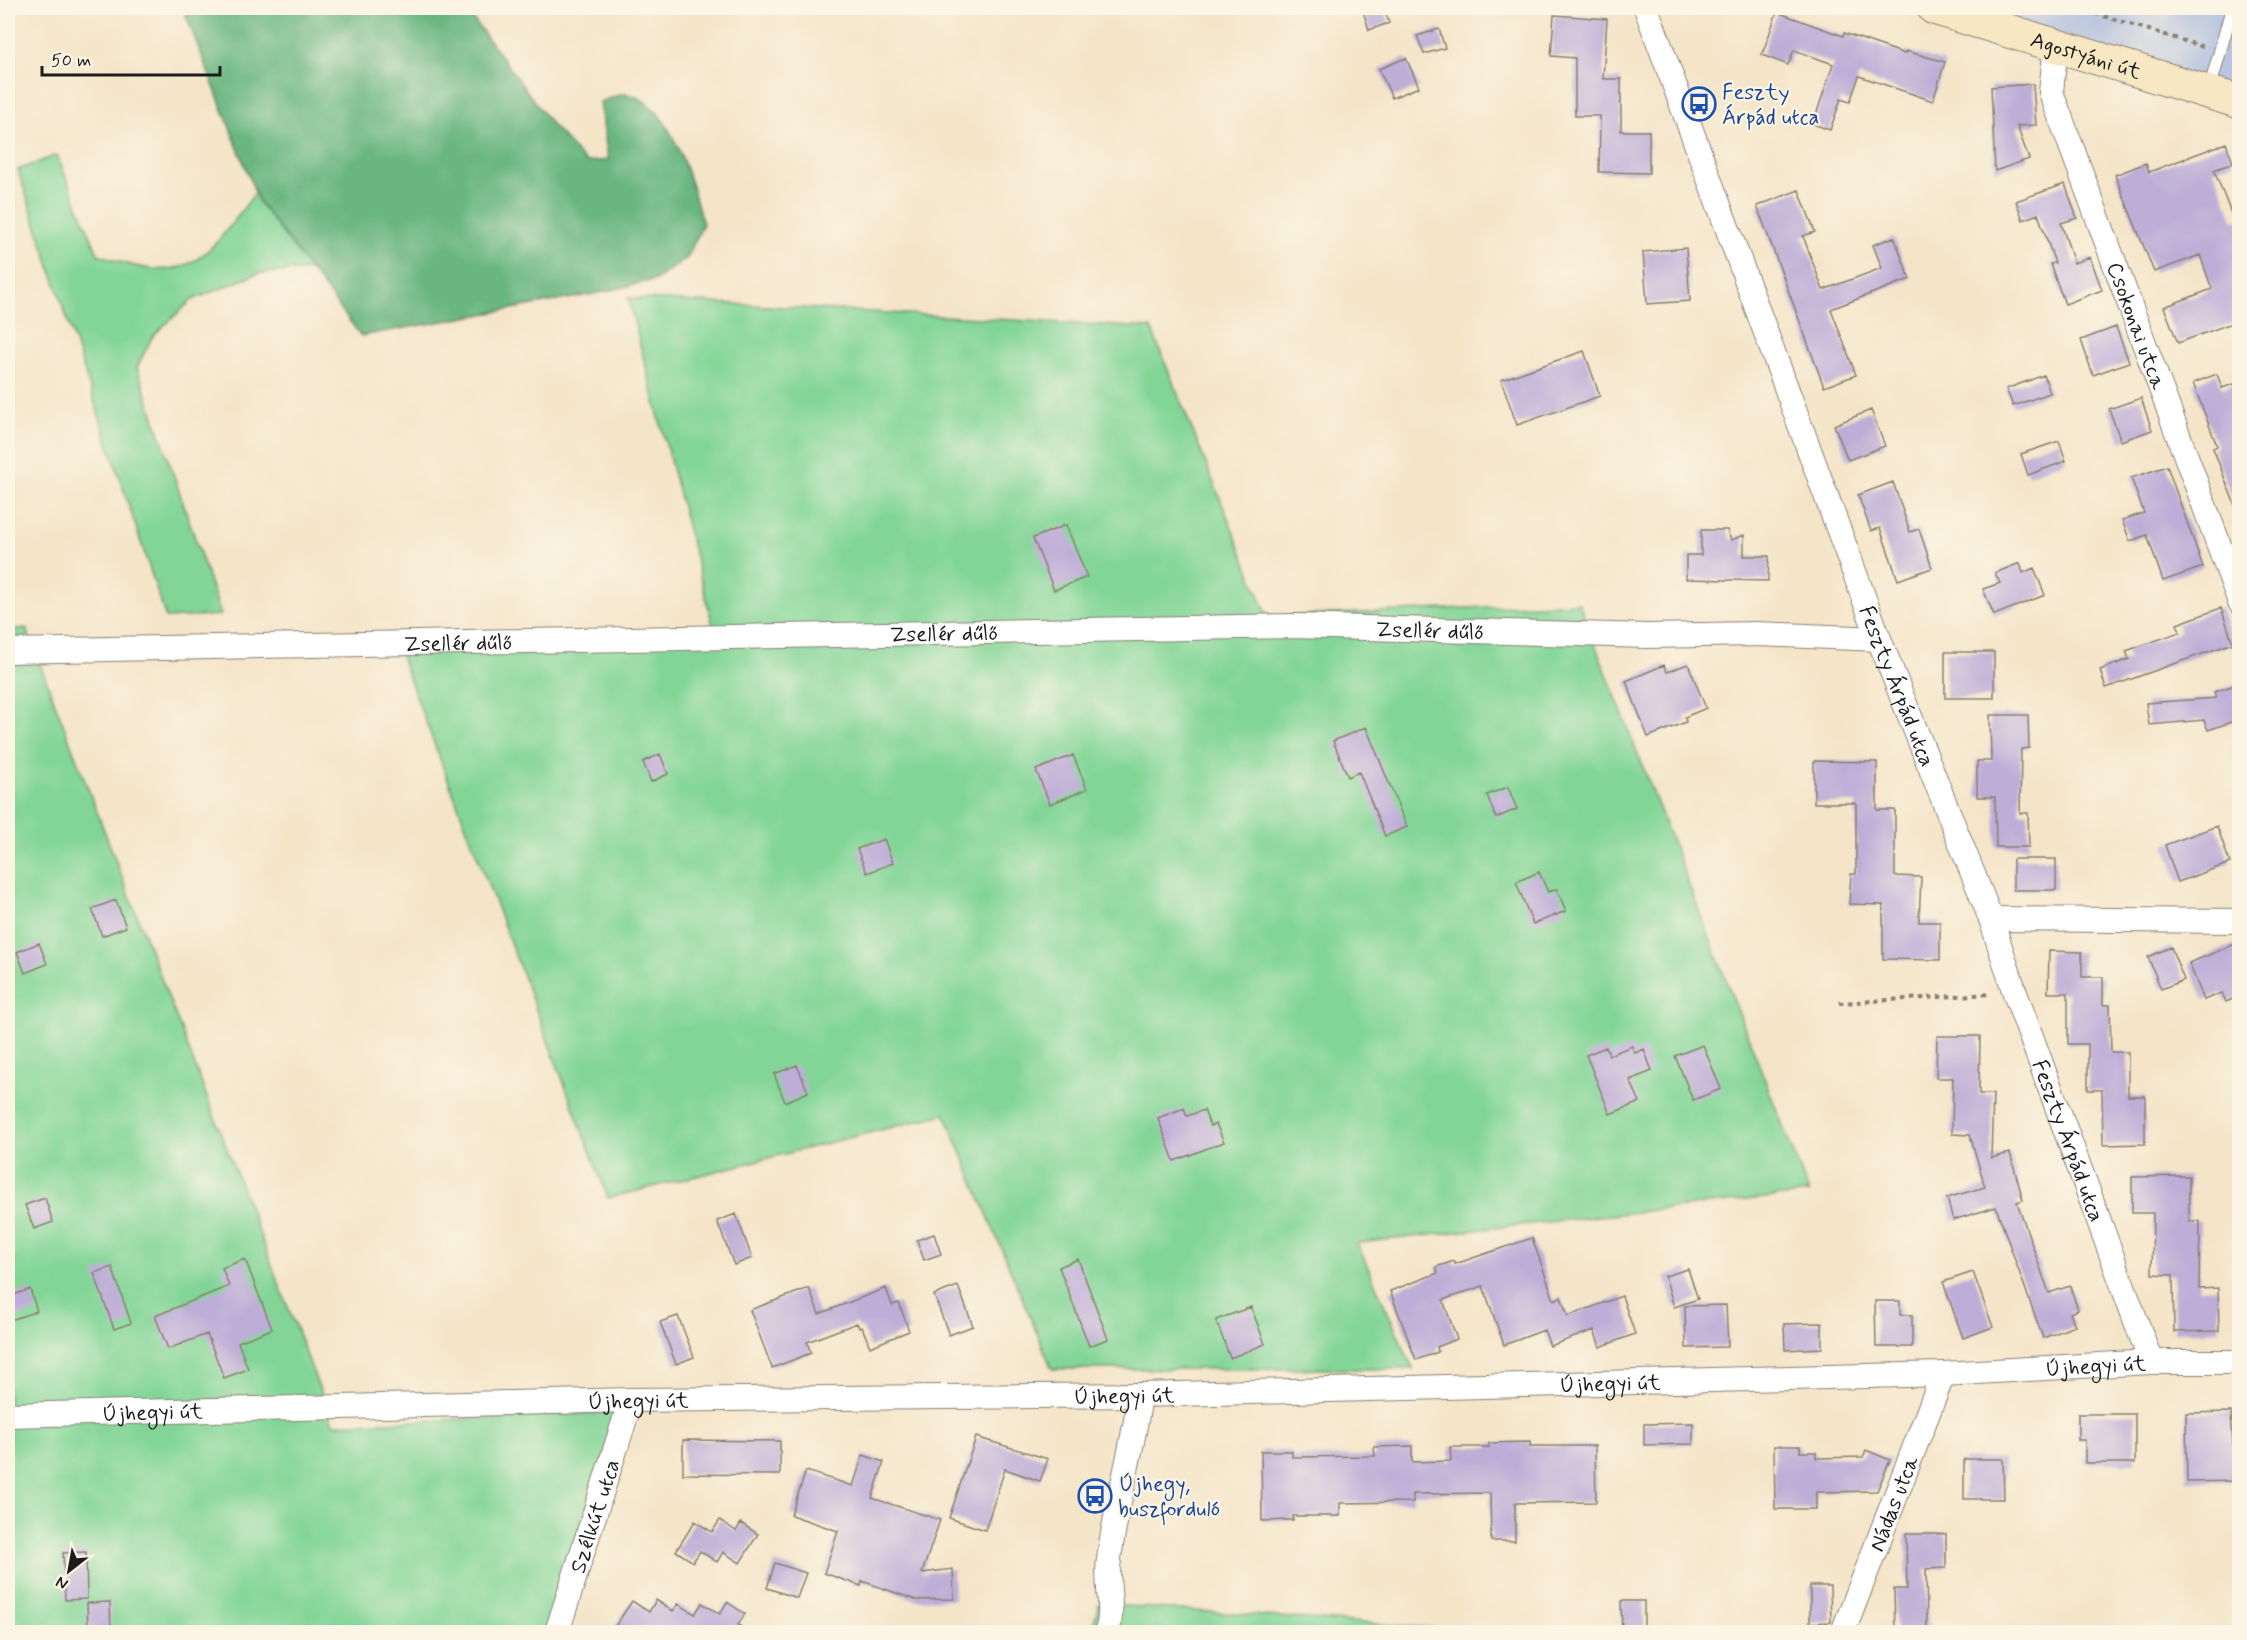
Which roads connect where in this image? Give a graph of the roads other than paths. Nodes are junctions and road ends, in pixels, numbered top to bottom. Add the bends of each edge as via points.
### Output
1 (1646, 8) edge
2 (1934, 8) edge
3 (2232, 8) edge
4 (2056, 45) junction
5 (2224, 97) edge
6 (2240, 602) edge
7 (1879, 639) junction
8 (8, 651) edge
9 (1991, 919) junction
10 (2240, 921) edge
11 (2151, 1362) junction
12 (2240, 1362) edge
13 (1943, 1374) junction
14 (1140, 1395) junction
15 (631, 1400) junction
16 (8, 1415) edge
17 (557, 1632) edge
18 (1107, 1632) edge
19 (1843, 1632) edge

1 - 7 street, Feszty Árpád utca
2 - 4 main road, Agostyáni út
3 - 5 lane via 2221,52
4 - 5 main road, Agostyáni út
4 - 6 street, Csokonai utca via 2051,92
7 - 8 street, Zsellér dűlő via 1295,626
7 - 9 street, Feszty Árpád utca
9 - 10 street
9 - 11 street, Feszty Árpád utca
11 - 12 street, Újhegyi út
11 - 13 street, Újhegyi út
13 - 14 street, Újhegyi út
13 - 19 street, Nádas utca
14 - 15 street, Újhegyi út
14 - 18 street via 1108,1562 1112,1618
15 - 16 street, Újhegyi út
15 - 17 street, Szélkút utca

